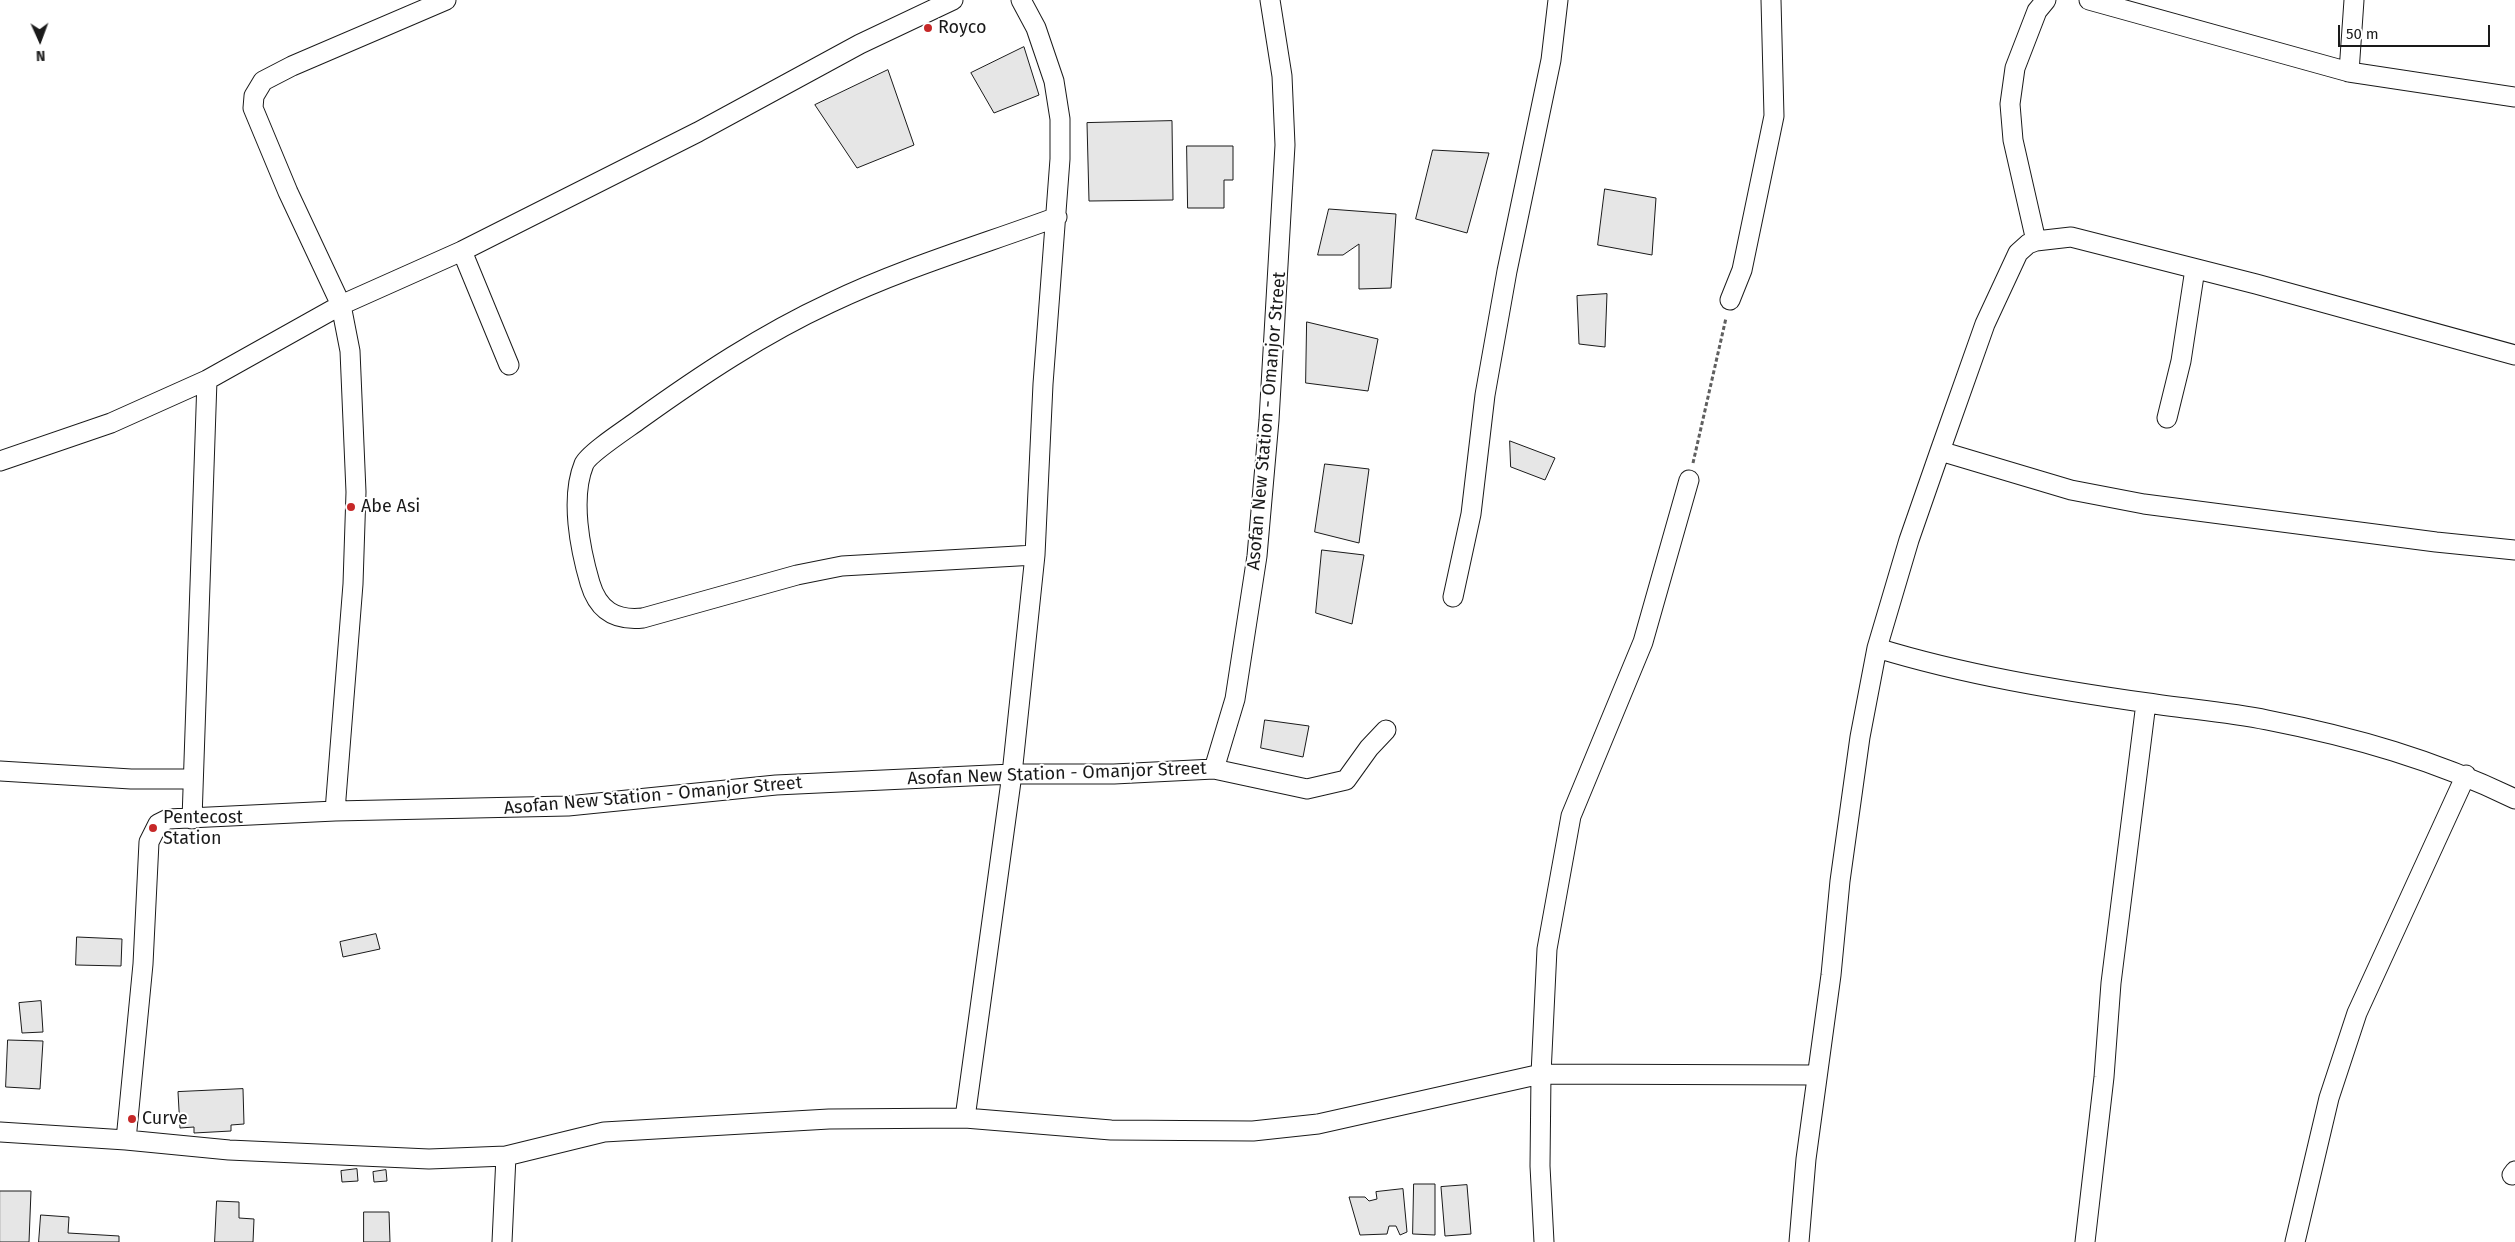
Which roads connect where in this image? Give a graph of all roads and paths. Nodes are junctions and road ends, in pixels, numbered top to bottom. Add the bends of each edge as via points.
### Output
1 (446, 0) edge
2 (953, 0) edge
3 (1021, 0) edge
4 (1270, 0) edge
5 (1558, 0) edge
6 (1772, 0) edge
7 (2046, 0) edge
8 (2089, 0) edge
9 (2354, 0) edge
10 (2349, 72) junction
11 (2515, 97) edge
12 (1057, 217) junction
13 (2036, 241) junction
14 (462, 251) junction
15 (2195, 269) junction
16 (1730, 300) joint
17 (341, 305) junction
18 (2515, 354) edge
19 (509, 365) dead end
20 (207, 380) junction
21 (2167, 418) dead end
22 (1940, 451) junction
23 (0, 461) edge
24 (1689, 480) joint
25 (2515, 550) edge
26 (1035, 555) junction
27 (1453, 597) dead end
28 (1877, 648) junction
29 (2146, 703) junction
30 (1386, 730) dead end
31 (1214, 769) junction
32 (0, 771) edge
33 (1012, 774) junction
34 (2466, 775) junction
35 (193, 779) junction
36 (2515, 799) edge
37 (335, 811) junction
38 (192, 819) junction
39 (1540, 1074) junction
40 (1816, 1075) junction
41 (965, 1118) junction
42 (0, 1132) edge
43 (126, 1140) junction
44 (506, 1156) junction
45 (502, 1242) edge
46 (1544, 1242) edge
47 (1799, 1242) edge
48 (2085, 1242) edge
49 (2295, 1242) edge

1 - 17 street via 292,66 263,81 254,96 253,108
2 - 14 street via 860,44 698,132
3 - 12 street via 1036,28 1054,81 1060,119
4 - 31 street, Asofan New Station - Omanjor Street via 1282,76 1285,145 1270,420 1257,556 1235,699
5 - 27 street via 1551,60 1502,300 1485,395 1471,514
6 - 16 street via 1774,116 1742,270
7 - 13 street via 2037,11 2015,68 2010,104 2014,140
8 - 10 street
9 - 10 street
10 - 11 street
12 - 26 street via 1043,384
12 - 26 street via 890,277 829,303 742,351 686,385 585,462 577,492 581,554 594,597 603,608 631,620 842,566
13 - 15 street via 2071,237
13 - 22 street via 2018,253 2002,286 1985,324
14 - 17 street
14 - 19 street
15 - 18 street
15 - 21 street via 2181,361
16 - 24 path
17 - 20 street
17 - 37 street via 350,351 356,492 353,584
20 - 23 street via 111,423
20 - 35 street
22 - 25 street via 2071,490 2144,504
22 - 28 street
24 - 39 street via 1644,642 1571,816 1547,949
26 - 33 street
28 - 29 street via 1943,667
28 - 40 street via 1860,737 1840,881 1832,975
29 - 34 street via 2268,720 2403,753
29 - 48 street via 2111,983
30 - 31 street via 1346,780 1307,788
31 - 33 street, Asofan New Station - Omanjor Street via 1114,774
32 - 35 street via 131,779
33 - 37 street, Asofan New Station - Omanjor Street via 776,785 568,806
33 - 41 street
34 - 36 street
34 - 49 street via 2357,1013 2329,1098
35 - 38 street
37 - 38 street, Asofan New Station - Omanjor Street
38 - 43 street, Asofan New Station - Omanjor Street via 168,819 158,824 149,842 143,964
39 - 40 street
39 - 41 street via 1318,1124 1253,1131 1111,1130
39 - 46 street
40 - 47 street
41 - 44 street via 830,1119 604,1132
42 - 43 street
43 - 44 street via 229,1150 429,1159
44 - 45 street

